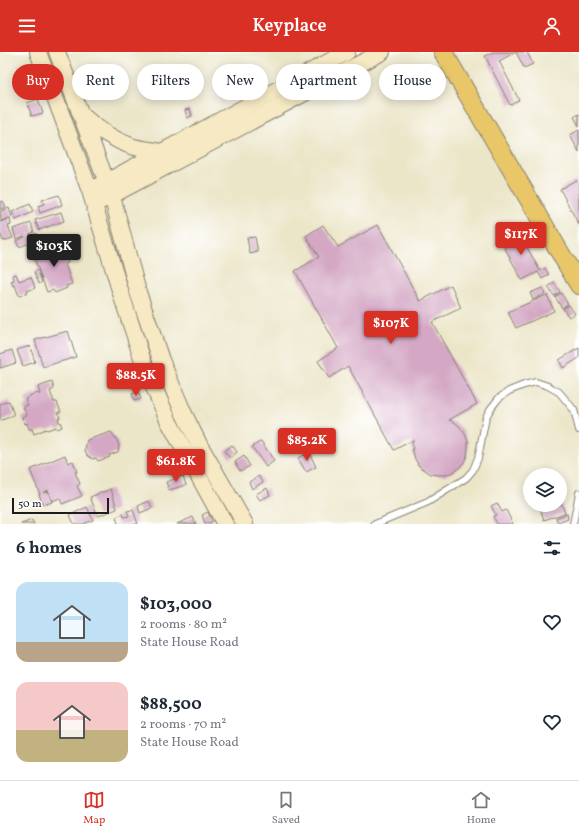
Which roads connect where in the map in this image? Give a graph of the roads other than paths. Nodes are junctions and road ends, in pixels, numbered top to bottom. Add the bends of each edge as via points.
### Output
1 (38, 52) edge
2 (57, 52) edge
3 (347, 52) edge
4 (382, 52) edge
5 (443, 52) edge
6 (326, 64) edge
7 (359, 64) edge
8 (276, 91) edge
9 (289, 100) edge
10 (81, 114) junction
11 (162, 152) junction
12 (109, 189) junction
13 (92, 198) junction
14 (579, 285) edge
15 (138, 292) junction
16 (122, 297) junction
17 (579, 430) edge
18 (209, 461) junction
19 (195, 470) junction
20 (579, 493) edge
21 (387, 522) edge
22 (226, 524) edge
23 (245, 524) edge
24 (375, 524) edge
25 (573, 524) edge

1 - 13 main road
2 - 10 main road
3 - 6 main road
4 - 7 main road
5 - 14 main road
8 - 11 main road
9 - 12 main road
10 - 11 main road via 96,128 131,146
10 - 12 main road
11 - 12 main road
12 - 13 main road
12 - 15 main road
13 - 16 main road
15 - 16 main road
15 - 18 main road via 161,360 184,414
16 - 19 main road via 145,367 169,422
17 - 21 lane via 574,410 559,392 536,382 509,391 490,408 478,458 466,478 428,502
18 - 19 main road
18 - 23 main road
19 - 22 main road
20 - 25 lane
21 - 24 lane

